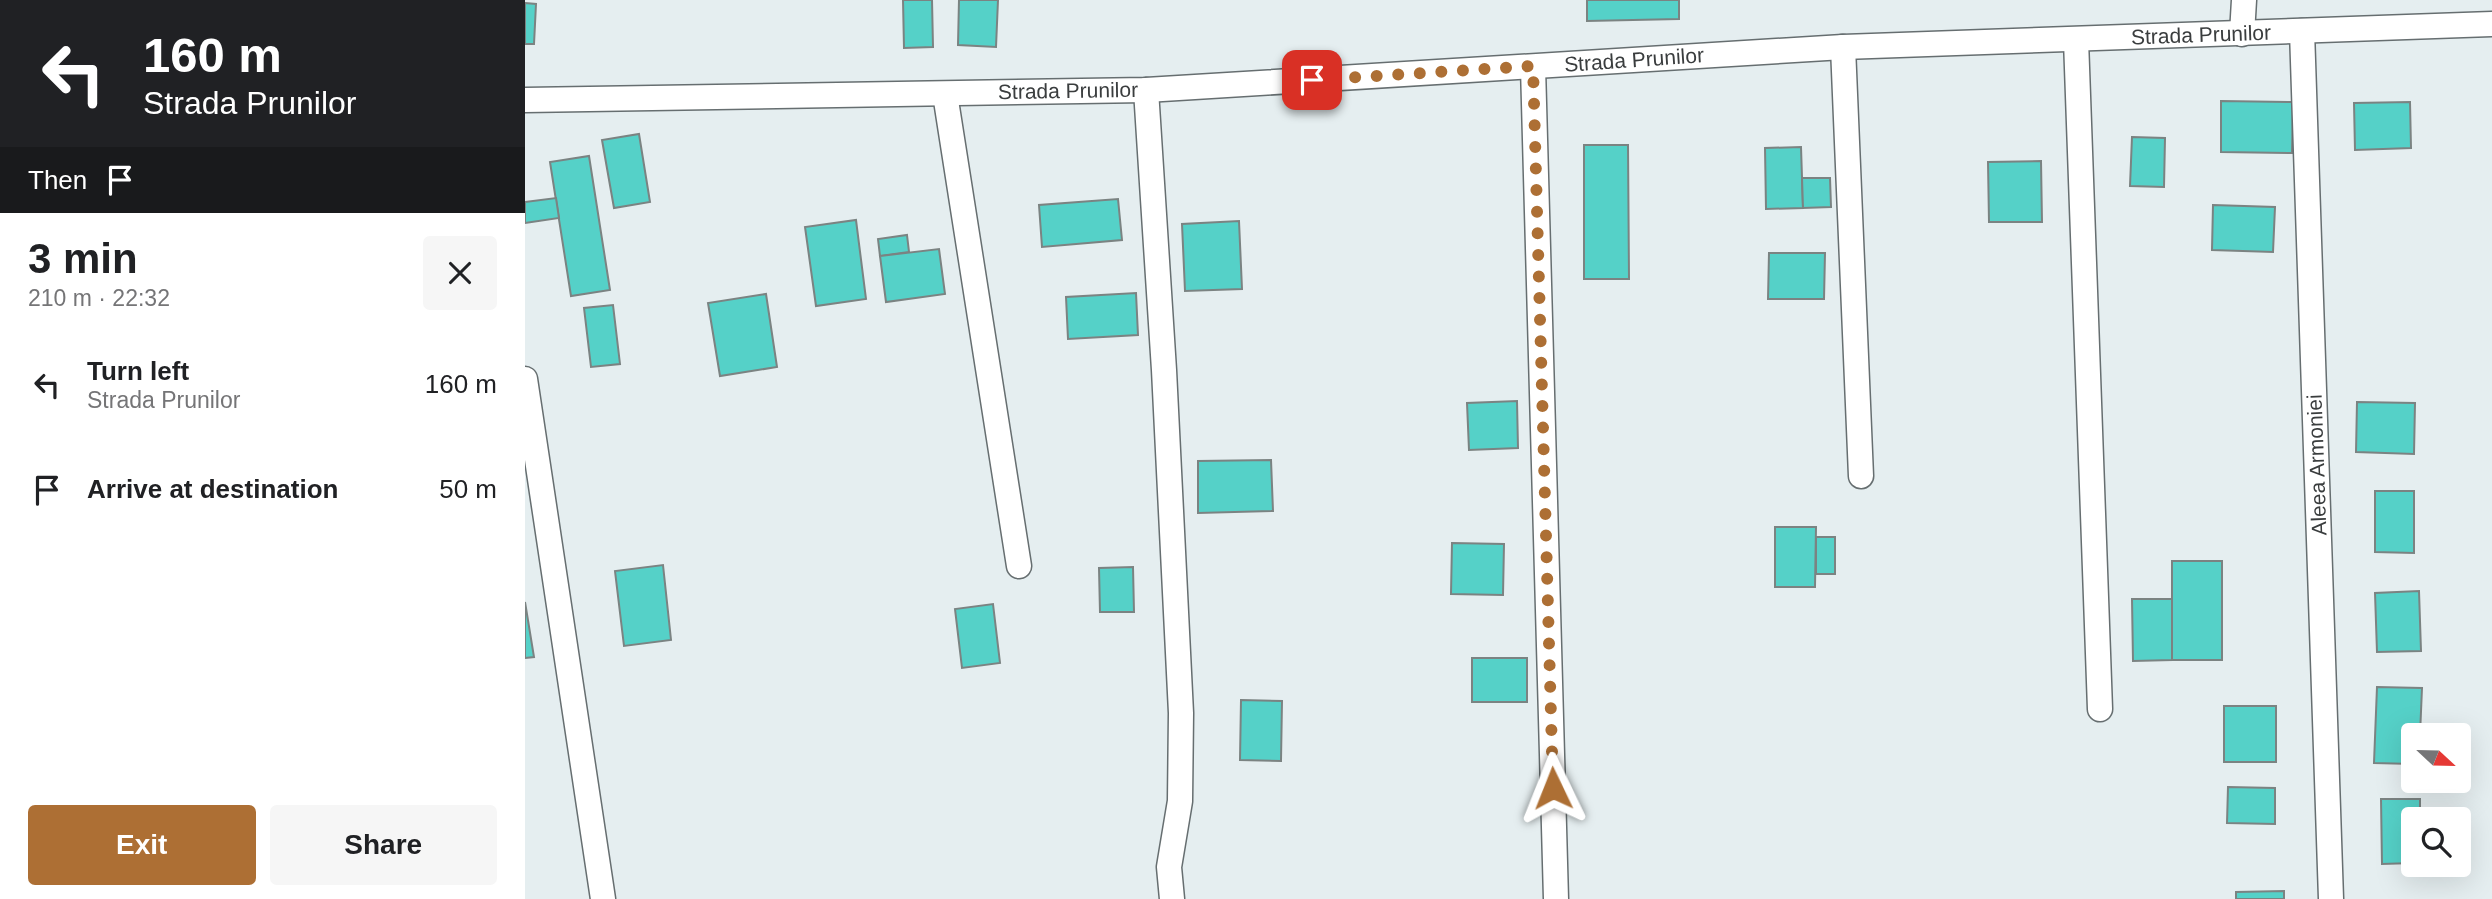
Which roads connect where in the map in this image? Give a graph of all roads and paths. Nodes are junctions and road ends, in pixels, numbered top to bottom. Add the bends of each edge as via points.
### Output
1 (2243, 0) edge
2 (2492, 24) edge
3 (2302, 31) junction
4 (2242, 34) junction
5 (2075, 40) junction
6 (1843, 47) junction
7 (1533, 66) junction
8 (1146, 90) junction
9 (945, 94) junction
10 (525, 100) edge
11 (525, 379) edge
12 (1861, 476) dead end
13 (1019, 566) dead end
14 (2100, 709) dead end
15 (603, 899) edge
16 (1172, 899) edge
17 (1556, 899) edge
18 (2331, 899) edge

1 - 4 street
2 - 3 street, Strada Prunilor
3 - 4 street, Strada Prunilor
3 - 18 street, Aleea Armoniei
4 - 5 street, Strada Prunilor
5 - 6 street, Strada Prunilor
5 - 14 street
6 - 7 street, Strada Prunilor
6 - 12 street
7 - 8 street, Strada Prunilor
7 - 17 street
8 - 9 street, Strada Prunilor
8 - 16 street via 1181,713 1180,801 1169,867
9 - 10 street, Strada Prunilor
9 - 13 street
11 - 15 street

